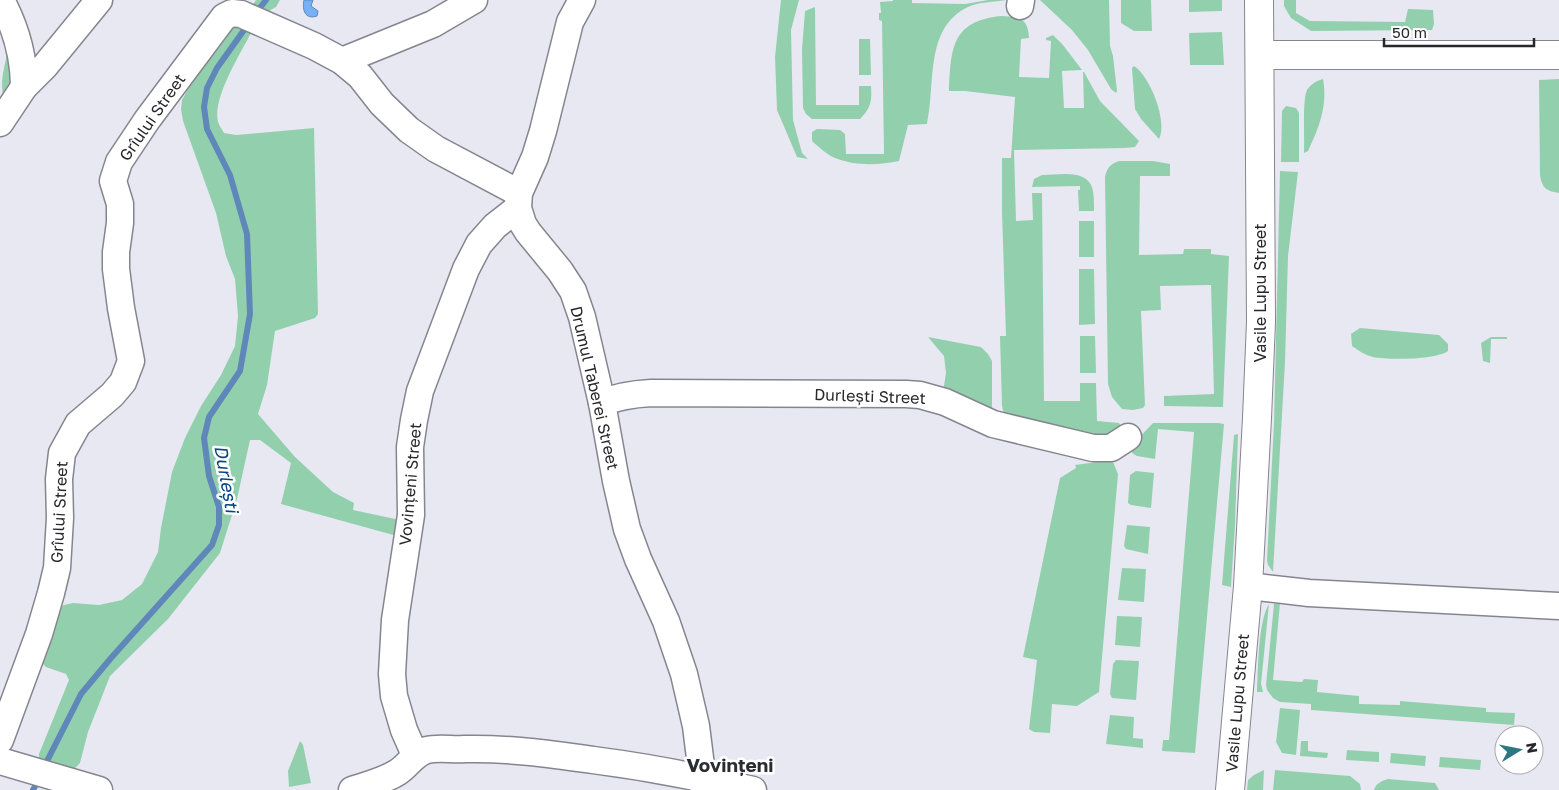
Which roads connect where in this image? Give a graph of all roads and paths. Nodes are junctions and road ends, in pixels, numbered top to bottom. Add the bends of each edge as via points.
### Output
1 (1, 0) edge
2 (99, 0) edge
3 (474, 0) edge
4 (582, 0) edge
5 (1259, 0) edge
6 (1260, 55) junction
7 (1559, 55) edge
8 (342, 61) junction
9 (24, 87) junction
10 (0, 122) edge
11 (519, 201) junction
12 (602, 403) junction
13 (1128, 437) dead end
14 (1248, 586) junction
15 (1559, 606) edge
16 (0, 740) edge
17 (415, 754) junction
18 (7, 763) edge
19 (704, 784) edge
20 (88, 787) edge
21 (352, 790) edge
22 (753, 790) edge
23 (1230, 790) edge

1 - 9 street via 19,43
2 - 9 street
3 - 8 street via 433,24
4 - 11 street via 570,22 543,131
5 - 6 main road, Vasile Lupu Street
6 - 7 main road
6 - 14 main road, Vasile Lupu Street via 1261,322
8 - 11 street via 409,130
8 - 16 street, Grîului Street via 244,16 224,17 119,162 113,181 120,204 116,269 131,361 123,382 112,396 78,424 62,453 60,518 51,594
9 - 10 street
11 - 12 street, Drumul Taberei Street via 528,232 572,291 582,317
11 - 17 street, Vovințeni Street via 479,244 466,269 420,391 414,420 410,447 411,515 395,620 392,674 394,696
12 - 13 street, Durlești Street via 630,394 658,392 920,395 945,402 993,424 1093,448 1111,448
12 - 19 street, Drumul Taberei Street via 627,529 675,644 692,708
14 - 15 street via 1310,593
14 - 23 main road, Vasile Lupu Street
17 - 19 street via 428,750 532,751 617,763
17 - 21 street via 396,773
18 - 20 street
19 - 22 street

